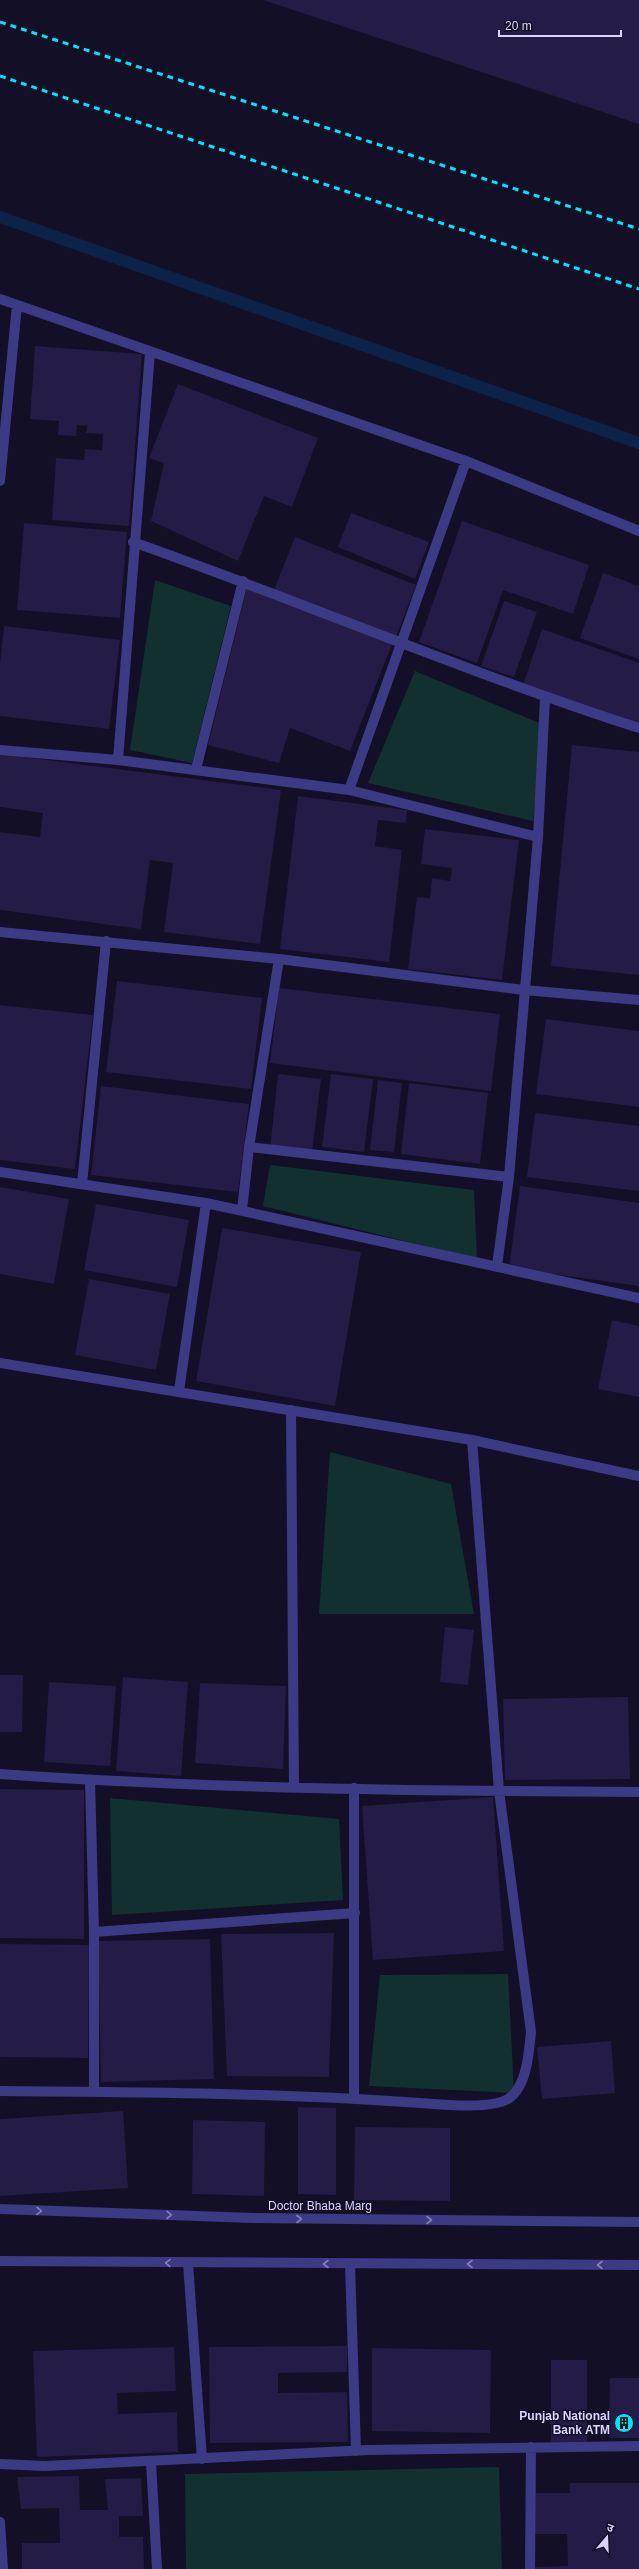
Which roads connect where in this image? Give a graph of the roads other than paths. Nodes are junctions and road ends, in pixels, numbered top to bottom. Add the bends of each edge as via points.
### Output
1 (0, 299) edge
2 (17, 304) junction
3 (150, 352) junction
4 (466, 461) junction
5 (0, 481) edge
6 (639, 531) edge
7 (133, 542) junction
8 (243, 581) junction
9 (401, 642) junction
10 (545, 698) junction
11 (639, 728) edge
12 (0, 750) edge
13 (118, 760) junction
14 (196, 769) junction
15 (349, 790) junction
16 (538, 837) junction
17 (0, 932) edge
18 (106, 941) junction
19 (279, 959) junction
20 (524, 990) junction
21 (639, 1000) edge
22 (249, 1147) junction
23 (0, 1172) edge
24 (509, 1177) junction
25 (82, 1184) junction
26 (206, 1203) junction
27 (242, 1210) junction
28 (497, 1266) junction
29 (639, 1298) edge
30 (0, 1363) edge
31 (179, 1391) junction
32 (291, 1410) junction
33 (472, 1440) junction
34 (639, 1476) edge
35 (0, 1774) edge
36 (90, 1780) junction
37 (294, 1786) junction
38 (354, 1788) junction
39 (499, 1791) junction
40 (639, 1792) edge
41 (355, 1913) junction
42 (94, 1932) junction
43 (0, 2090) edge
44 (94, 2092) junction
45 (354, 2098) junction
46 (0, 2209) edge
47 (639, 2222) edge
48 (0, 2261) edge
49 (188, 2263) junction
50 (350, 2264) junction
51 (639, 2265) edge
52 (639, 2446) edge
53 (531, 2447) junction
54 (356, 2451) junction
55 (202, 2459) junction
56 (152, 2462) junction
57 (0, 2464) edge
58 (0, 2522) edge
59 (3, 2569) edge
60 (157, 2569) edge
61 (530, 2569) edge

1 - 2 street
2 - 3 street
2 - 5 street
3 - 4 street
3 - 7 street
4 - 6 street
4 - 9 street
7 - 8 street
7 - 13 street
8 - 9 street
8 - 14 street
9 - 10 street
9 - 15 street
10 - 11 street
10 - 16 street
12 - 13 street
13 - 14 street
14 - 15 street
15 - 16 street
16 - 20 street
17 - 18 street
18 - 19 street
18 - 25 street
19 - 20 street
19 - 22 street
20 - 21 street
20 - 24 street
22 - 24 street
22 - 27 street
23 - 25 street
24 - 28 street
25 - 26 street
26 - 27 street
26 - 31 street
27 - 28 street
28 - 29 street
30 - 31 street
31 - 32 street
32 - 33 street
32 - 37 street
33 - 34 street
33 - 39 street
35 - 36 street
36 - 37 street
36 - 42 street
37 - 38 street
38 - 39 street
38 - 41 street
39 - 40 street
39 - 45 street via 531,2032 528,2063 520,2083 508,2099 486,2104 460,2105
41 - 42 street
41 - 45 street
42 - 44 street
43 - 44 street
44 - 45 street
46 -> 47 street, Doctor Bhaba Marg via 253,2218
49 -> 48 street
50 -> 49 street
49 - 55 street
51 -> 50 street
50 - 54 street
52 - 53 street
53 - 54 street
53 - 61 street
54 - 55 street
55 - 56 street
56 - 57 street via 45,2466
56 - 60 street
58 - 59 street

